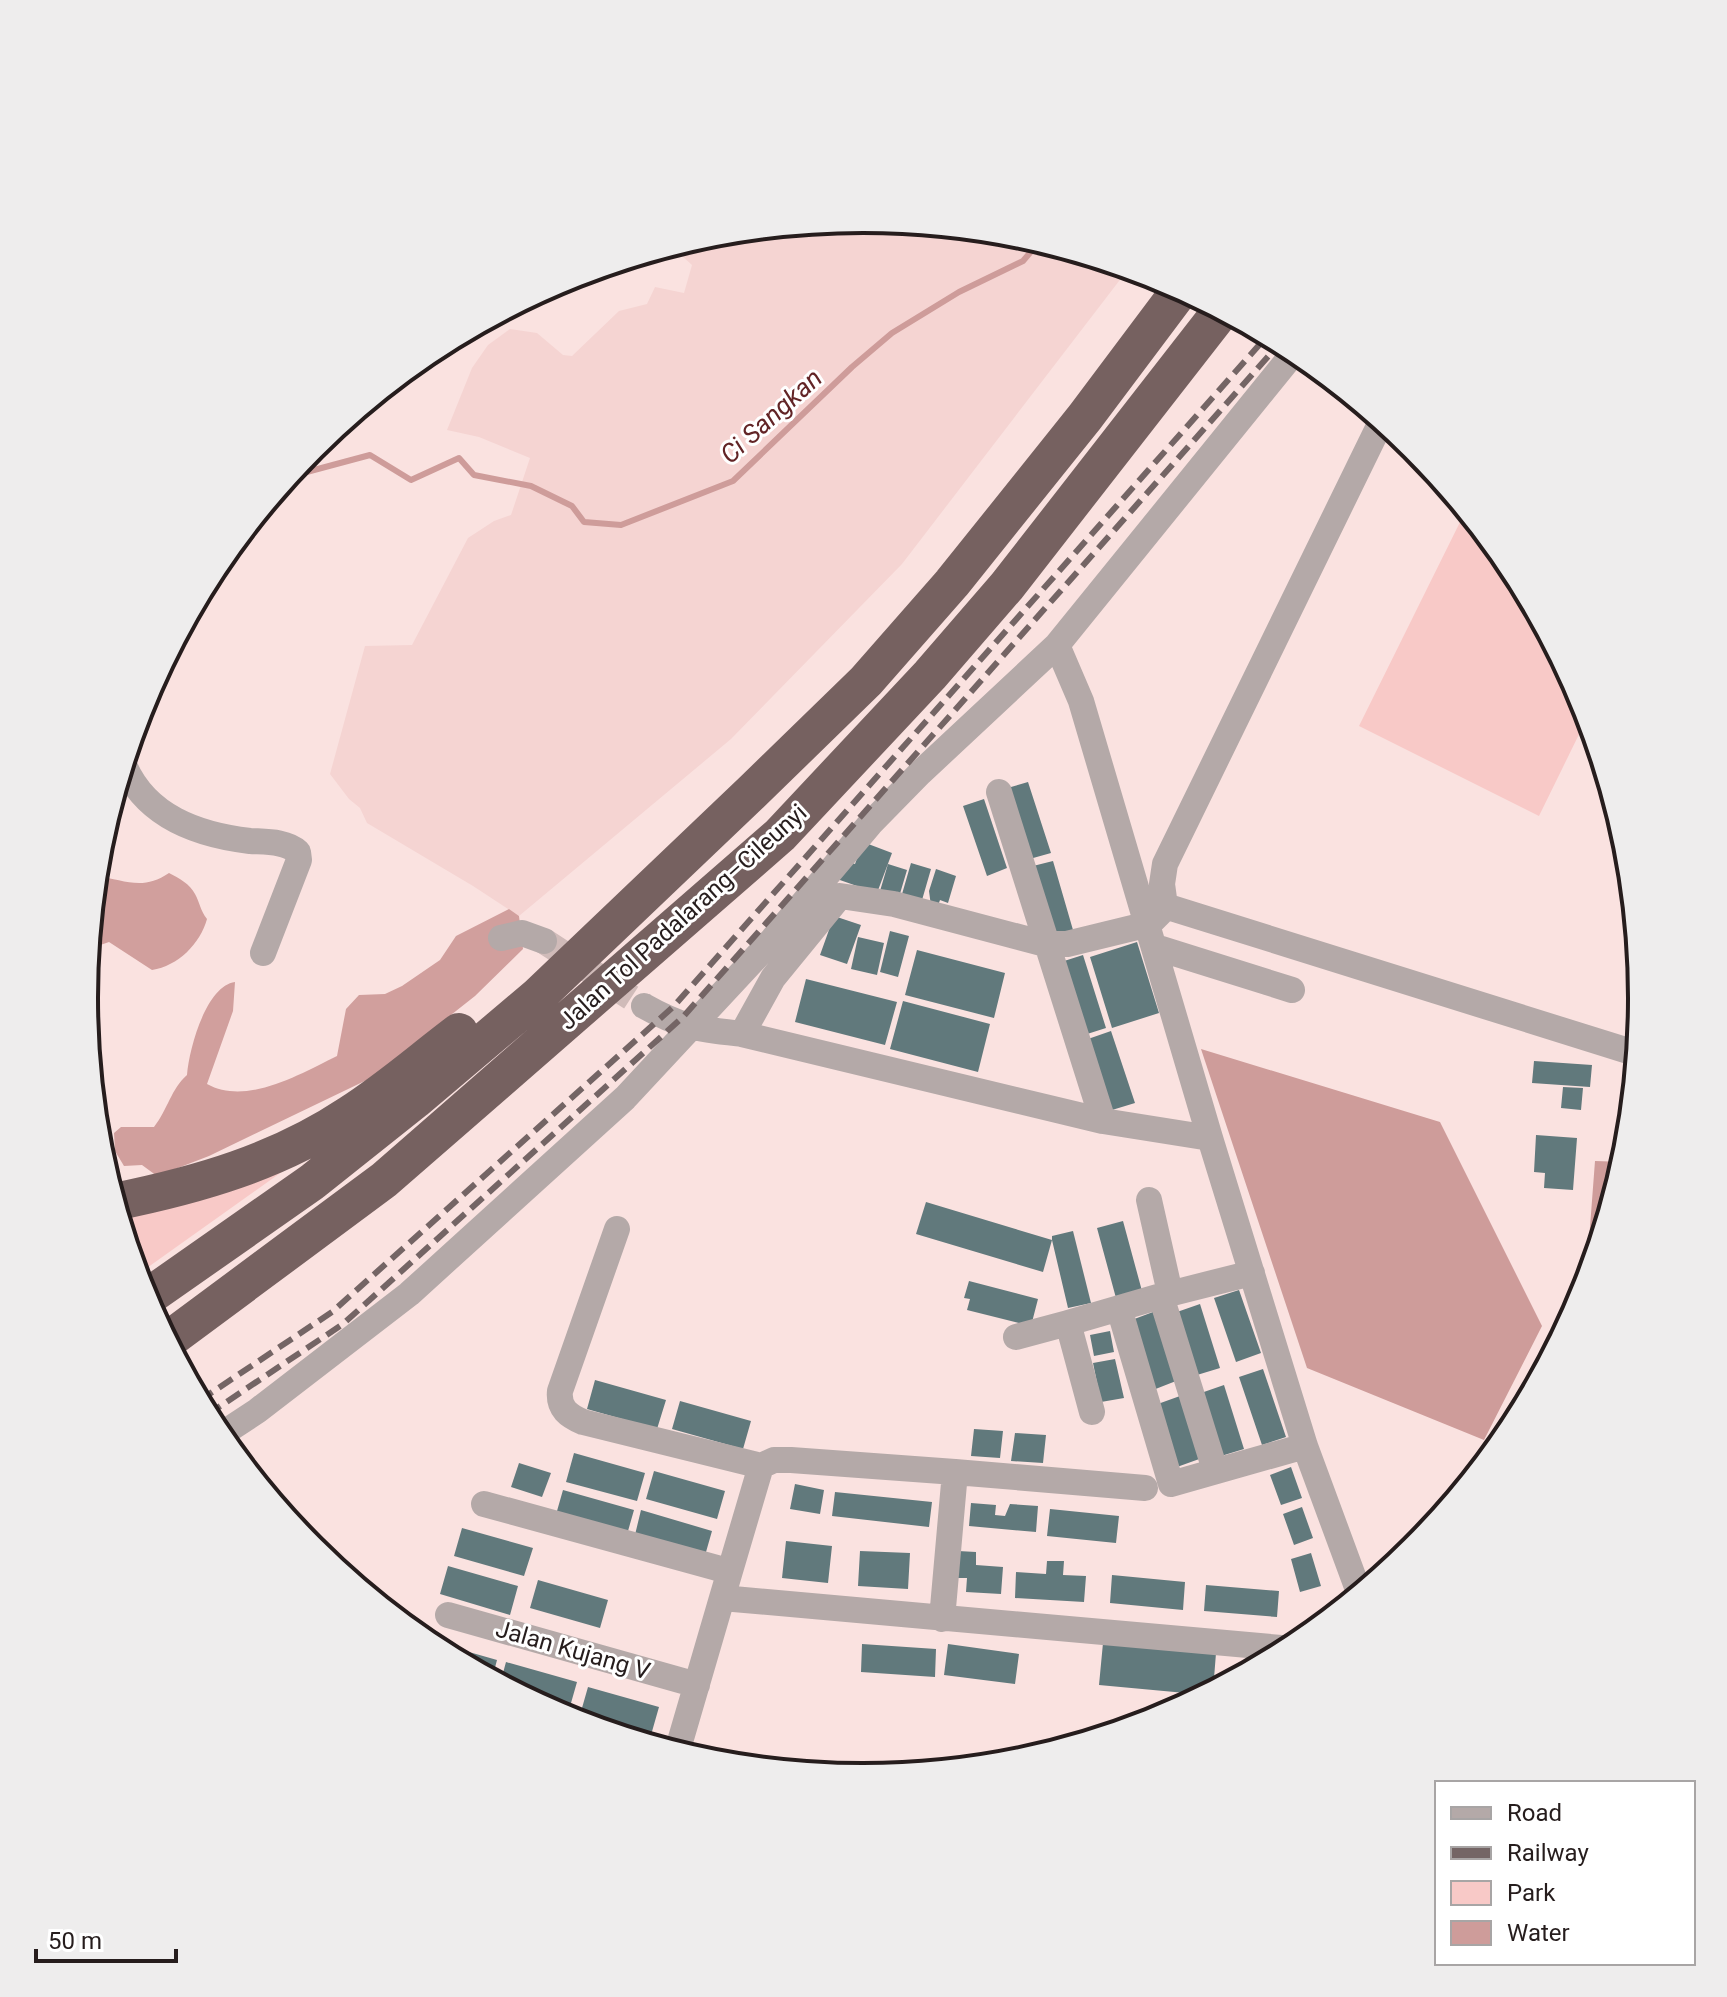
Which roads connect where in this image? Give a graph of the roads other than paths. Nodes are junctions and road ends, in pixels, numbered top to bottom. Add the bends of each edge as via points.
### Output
1 (1174, 299) edge
2 (1215, 319) edge
3 (1287, 361) edge
4 (1377, 431) edge
5 (1057, 645) junction
6 (131, 777) edge
7 (999, 792) dead end
8 (650, 887) junction
9 (1156, 926) junction
10 (501, 938) dead end
11 (544, 941) tunnel mouth
12 (1045, 944) junction
13 (263, 953) dead end
14 (1292, 990) dead end
15 (644, 1006) tunnel mouth
16 (688, 1028) junction
17 (742, 1034) junction
18 (1627, 1051) edge
19 (1103, 1121) junction
20 (1210, 1138) junction
21 (125, 1200) edge
22 (1149, 1200) dead end
23 (617, 1229) dead end
24 (1252, 1273) junction
25 (156, 1291) edge
26 (1165, 1294) junction
27 (1119, 1308) junction
28 (1068, 1323) junction
29 (176, 1334) edge
30 (1016, 1337) dead end
31 (1092, 1412) dead end
32 (230, 1429) edge
33 (1305, 1446) junction
34 (761, 1466) junction
35 (1215, 1470) junction
36 (955, 1472) junction
37 (1145, 1488) dead end
38 (484, 1504) dead end
39 (728, 1571) junction
40 (1356, 1584) edge
41 (722, 1598) junction
42 (448, 1615) dead end
43 (942, 1619) junction
44 (1269, 1647) edge
45 (697, 1685) junction
46 (680, 1741) edge

1 - 8 highway, Jalan Tol Padalarang–Cileunyi via 952,583 866,681
2 - 29 highway, Jalan Tol Padalarang–Cileunyi via 1007,586 780,835 384,1180
3 - 5 street
4 - 9 street via 1165,864
5 - 9 street via 1081,701
5 - 16 street via 870,824 773,939
6 - 13 street via 158,811 204,833 284,844 298,852
7 - 12 street
8 - 21 highway via 351,1114 243,1169
8 - 25 highway, Jalan Tol Padalarang–Cileunyi via 538,996 415,1100 312,1182
9 - 12 street
9 - 14 street
9 - 18 street
9 - 20 street
10 - 11 street via 522,933
12 - 17 street via 894,904 840,896 773,978
12 - 19 street
15 - 16 street
16 - 17 street
16 - 32 street via 625,1098 409,1294
17 - 19 street
19 - 20 street
20 - 24 street
22 - 26 street
23 - 34 street via 560,1391 562,1408 583,1422
24 - 26 street
24 - 33 street
26 - 27 street
26 - 35 street
27 - 28 street
27 - 35 street via 1171,1484
28 - 30 street
28 - 31 street
33 - 35 street
33 - 40 street
34 - 36 street via 791,1460
34 - 39 street
36 - 37 street
36 - 43 street
38 - 39 street
39 - 41 street
41 - 43 street
41 - 45 street
42 - 45 street, Jalan Kujang V
43 - 44 street
45 - 46 street

